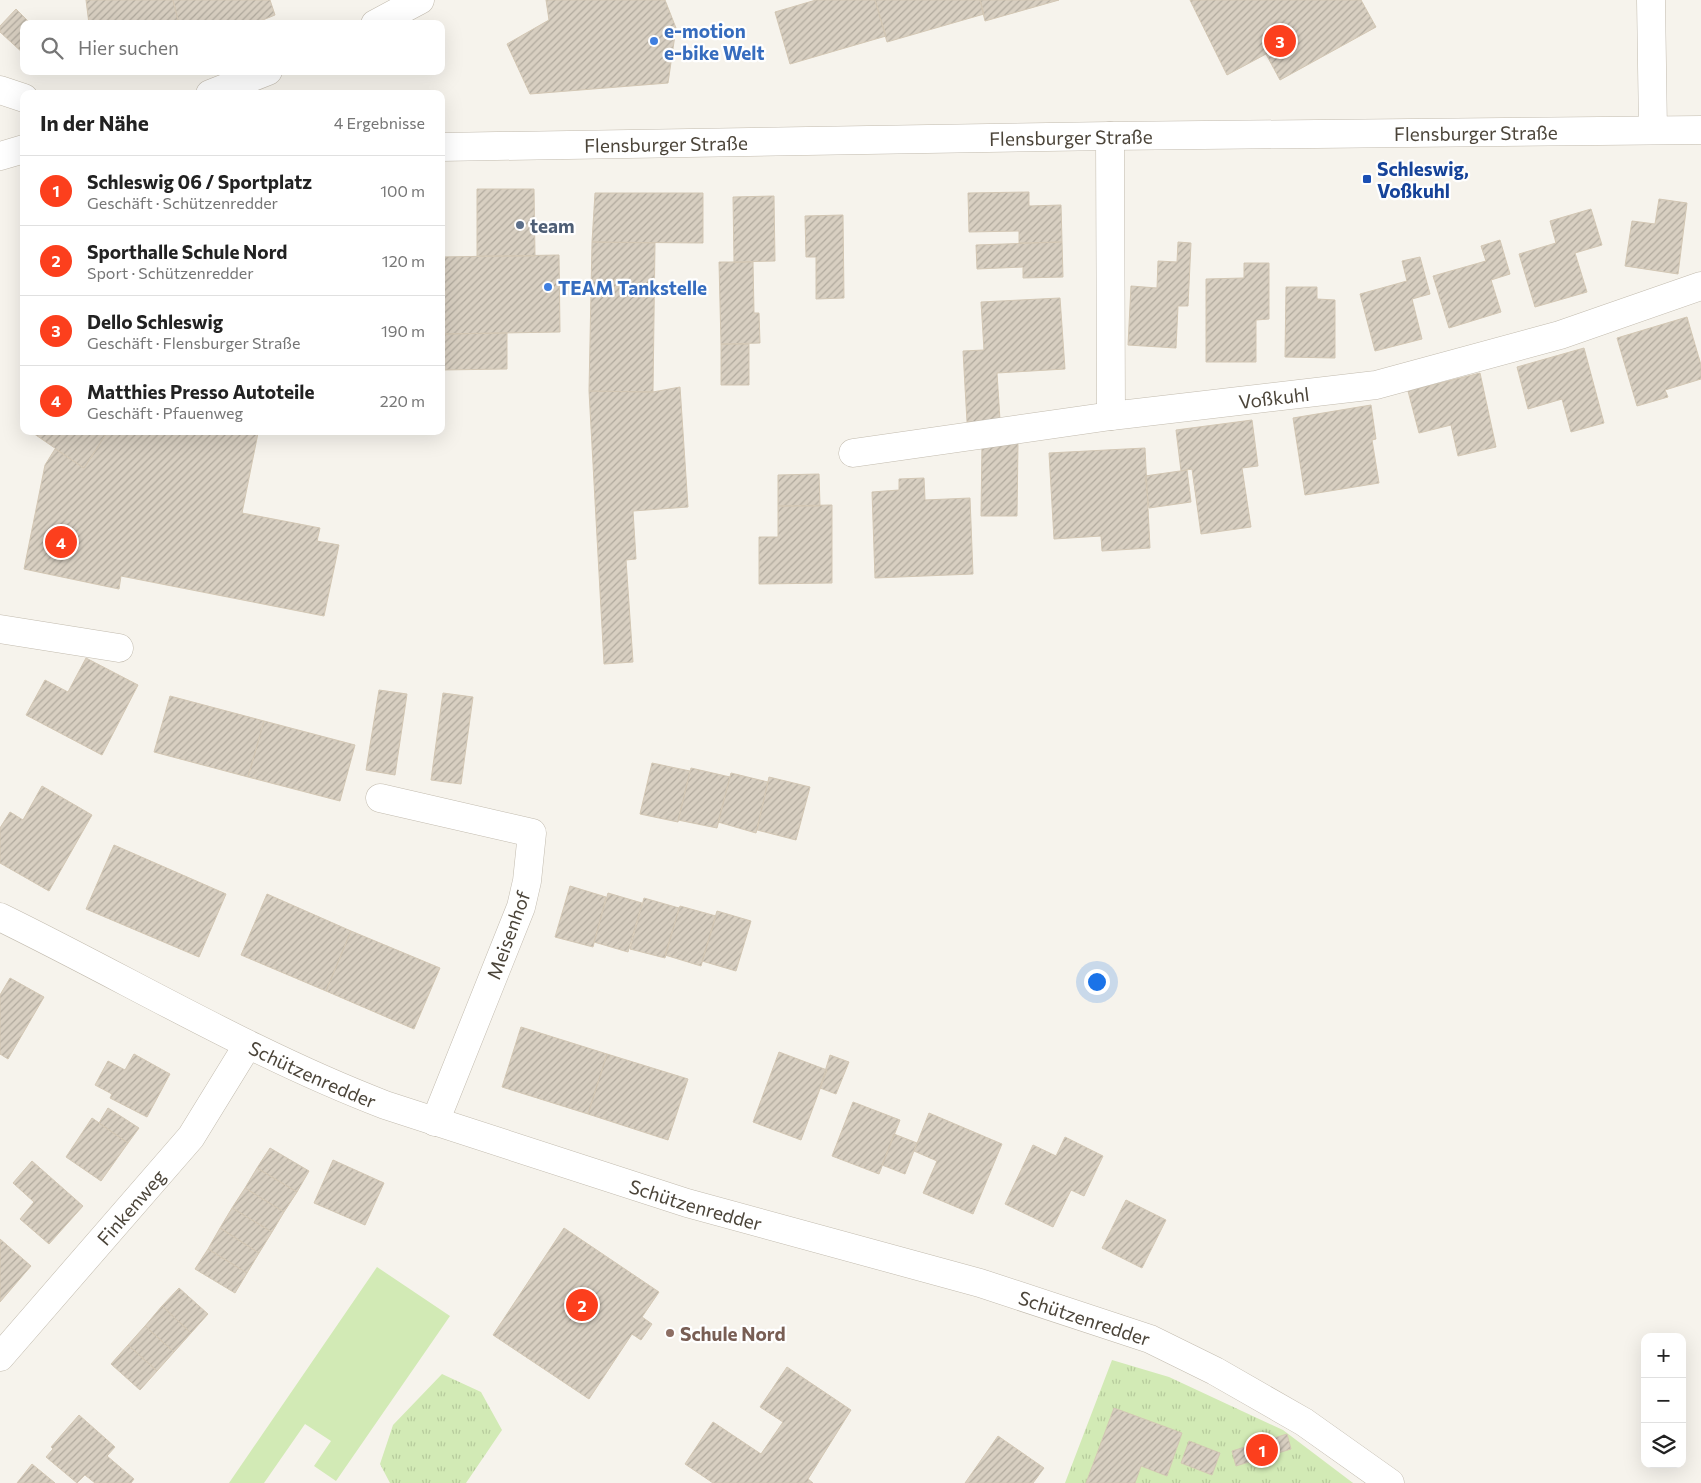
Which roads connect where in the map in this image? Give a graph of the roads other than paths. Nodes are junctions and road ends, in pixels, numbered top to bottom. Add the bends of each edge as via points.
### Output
1 (420, 0) edge
2 (1651, 0) edge
3 (382, 20) edge
4 (258, 75) edge
5 (0, 90) edge
6 (220, 90) edge
7 (20, 97) edge
8 (1653, 130) junction
9 (1701, 130) edge
10 (1110, 136) junction
11 (445, 147) edge
12 (20, 150) edge
13 (0, 156) edge
14 (1701, 286) edge
15 (1111, 416) junction
16 (853, 453) dead end
17 (0, 629) edge
18 (119, 648) dead end
19 (380, 798) dead end
20 (0, 917) edge
21 (247, 1046) junction
22 (436, 1122) junction
23 (0, 1357) edge
24 (1390, 1483) edge

1 - 3 street
2 - 8 street
4 - 6 street
5 - 7 street
8 - 9 street, Flensburger Straße
8 - 10 street, Flensburger Straße
10 - 11 street, Flensburger Straße
10 - 15 street
12 - 13 street
14 - 15 street, Voßkuhl via 1560,335 1376,385
15 - 16 street, Voßkuhl
17 - 18 street
19 - 22 street, Meisenhof via 532,833 522,906
20 - 21 street, Schützenredder
21 - 22 street, Schützenredder via 338,1087
21 - 23 street, Finkenweg via 191,1137
22 - 24 street, Schützenredder via 687,1203 980,1283 1150,1339 1304,1422

